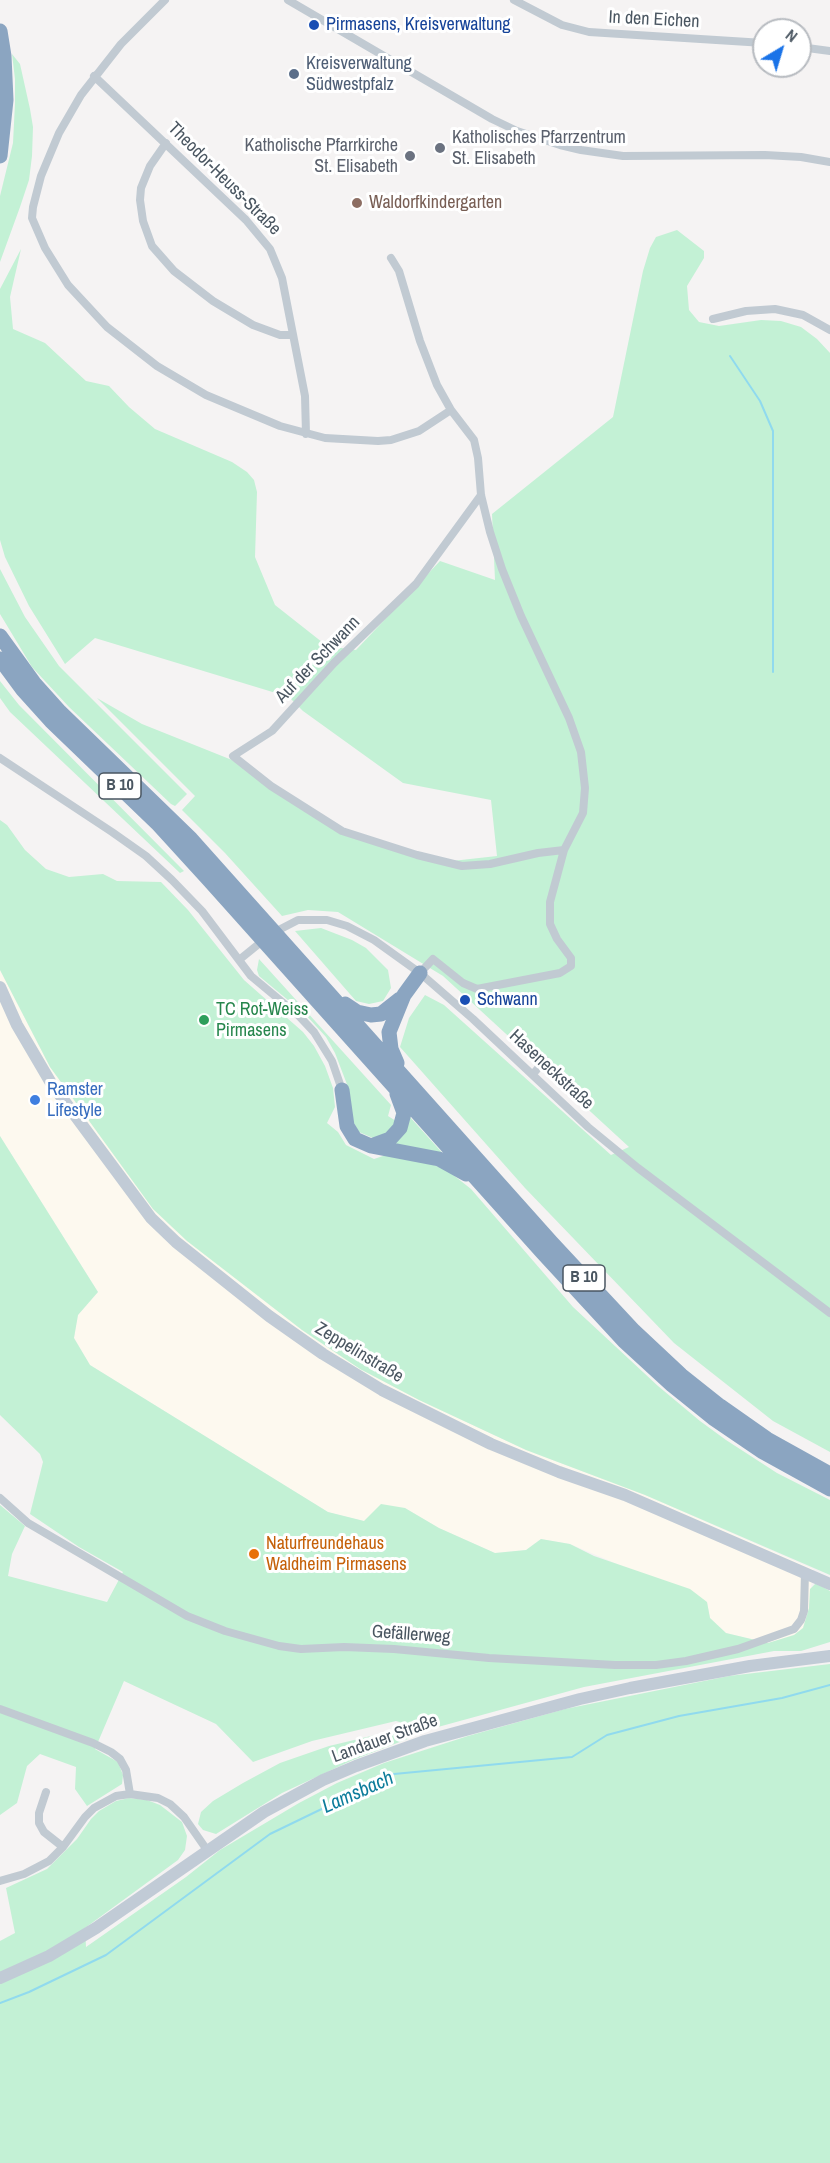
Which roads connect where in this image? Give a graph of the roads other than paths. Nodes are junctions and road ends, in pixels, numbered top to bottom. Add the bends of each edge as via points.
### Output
1 (165, 0) edge
2 (288, 0) edge
3 (514, 0) edge
4 (0, 31) edge
5 (752, 42) edge
6 (812, 49) edge
7 (830, 51) edge
8 (94, 76) junction
9 (166, 143) junction
10 (0, 156) edge
11 (830, 162) edge
12 (391, 258) dead end
13 (713, 319) dead end
14 (830, 330) edge
15 (293, 335) junction
16 (451, 410) junction
17 (306, 434) junction
18 (481, 495) junction
19 (0, 636) edge
20 (0, 659) edge
21 (0, 758) edge
22 (564, 850) junction
23 (245, 910) junction
24 (283, 952) junction
25 (239, 960) junction
26 (420, 973) junction
27 (0, 987) edge
28 (328, 992) junction
29 (404, 995) junction
30 (546, 1060) dead end
31 (533, 1074) junction
32 (385, 1077) junction
33 (407, 1080) junction
34 (342, 1090) joint
35 (371, 1146) junction
36 (491, 1195) junction
37 (830, 1312) edge
38 (830, 1474) edge
39 (830, 1489) edge
40 (0, 1498) edge
41 (805, 1572) junction
42 (830, 1584) edge
43 (830, 1656) edge
44 (0, 1709) edge
45 (46, 1792) dead end
46 (130, 1794) junction
47 (63, 1848) junction
48 (207, 1851) junction
49 (0, 1881) edge
50 (0, 1978) edge

1 - 8 street
2 - 11 street via 492,119 560,145 623,156 765,155
3 - 5 street, In den Eichen via 562,25 589,32
4 - 10 highway via 6,100
6 - 7 street
8 - 9 street, Theodor-Heuss-Straße
8 - 17 street via 59,134 36,197 32,218 45,248 68,285 107,327 157,366 206,394
9 - 15 street, Theodor-Heuss-Straße via 246,220 270,249 282,278
9 - 15 street via 141,188 142,221 152,246 174,271 213,301 253,326
12 - 16 street via 402,280 430,368
13 - 14 street via 775,309 802,315
15 - 17 street, Theodor-Heuss-Straße
16 - 17 street via 419,431 391,440 345,441
16 - 18 street via 474,440
18 - 22 street via 502,569 581,752 583,813
18 - 22 street, Auf der Schwann via 416,584 334,663 272,731 233,756 271,786 342,831 417,855 462,866
19 - 23 highway, B 10 via 34,683 165,813
20 - 23 highway, B 10 via 51,721
21 - 25 street via 146,856 202,911
22 - 26 street via 549,918 553,932 571,958 567,970 477,989 433,959
23 - 24 highway, B 10
24 - 28 highway, B 10
24 - 32 highway, B 10
25 - 26 street, Haseneckstraße via 284,926 298,920 327,920 374,940
25 - 34 street via 251,976 314,1032 332,1061
26 - 29 highway
26 - 31 street, Haseneckstraße
27 - 41 street, Zeppelinstraße via 51,1083 151,1218 269,1316 382,1390 491,1444 625,1495
28 - 29 highway via 357,1012 371,1015 381,1014
28 - 33 highway, B 10
29 - 33 highway via 389,1032 395,1058
30 - 31 street
31 - 37 street, Haseneckstraße via 588,1128
32 - 35 highway via 401,1102 403,1122 390,1139
32 - 36 highway, B 10
33 - 38 highway, B 10 via 602,1298 661,1357 742,1422
34 - 35 highway via 349,1133
35 - 36 highway via 439,1159 464,1172
36 - 39 highway, B 10 via 598,1314 665,1379 762,1452
40 - 41 street, Gefällerweg via 28,1523 187,1616 225,1631 301,1649 394,1649 615,1665 686,1661 738,1649 794,1629 804,1611
41 - 42 street, Zeppelinstraße
43 - 48 street, Landauer Straße via 630,1688 425,1741 323,1780 264,1812
44 - 46 street via 111,1752 126,1770
45 - 47 street via 39,1823
46 - 47 street via 116,1796 94,1808
46 - 48 street via 170,1804
47 - 49 street via 36,1868
48 - 50 street, Landauer Straße via 96,1928 49,1956

